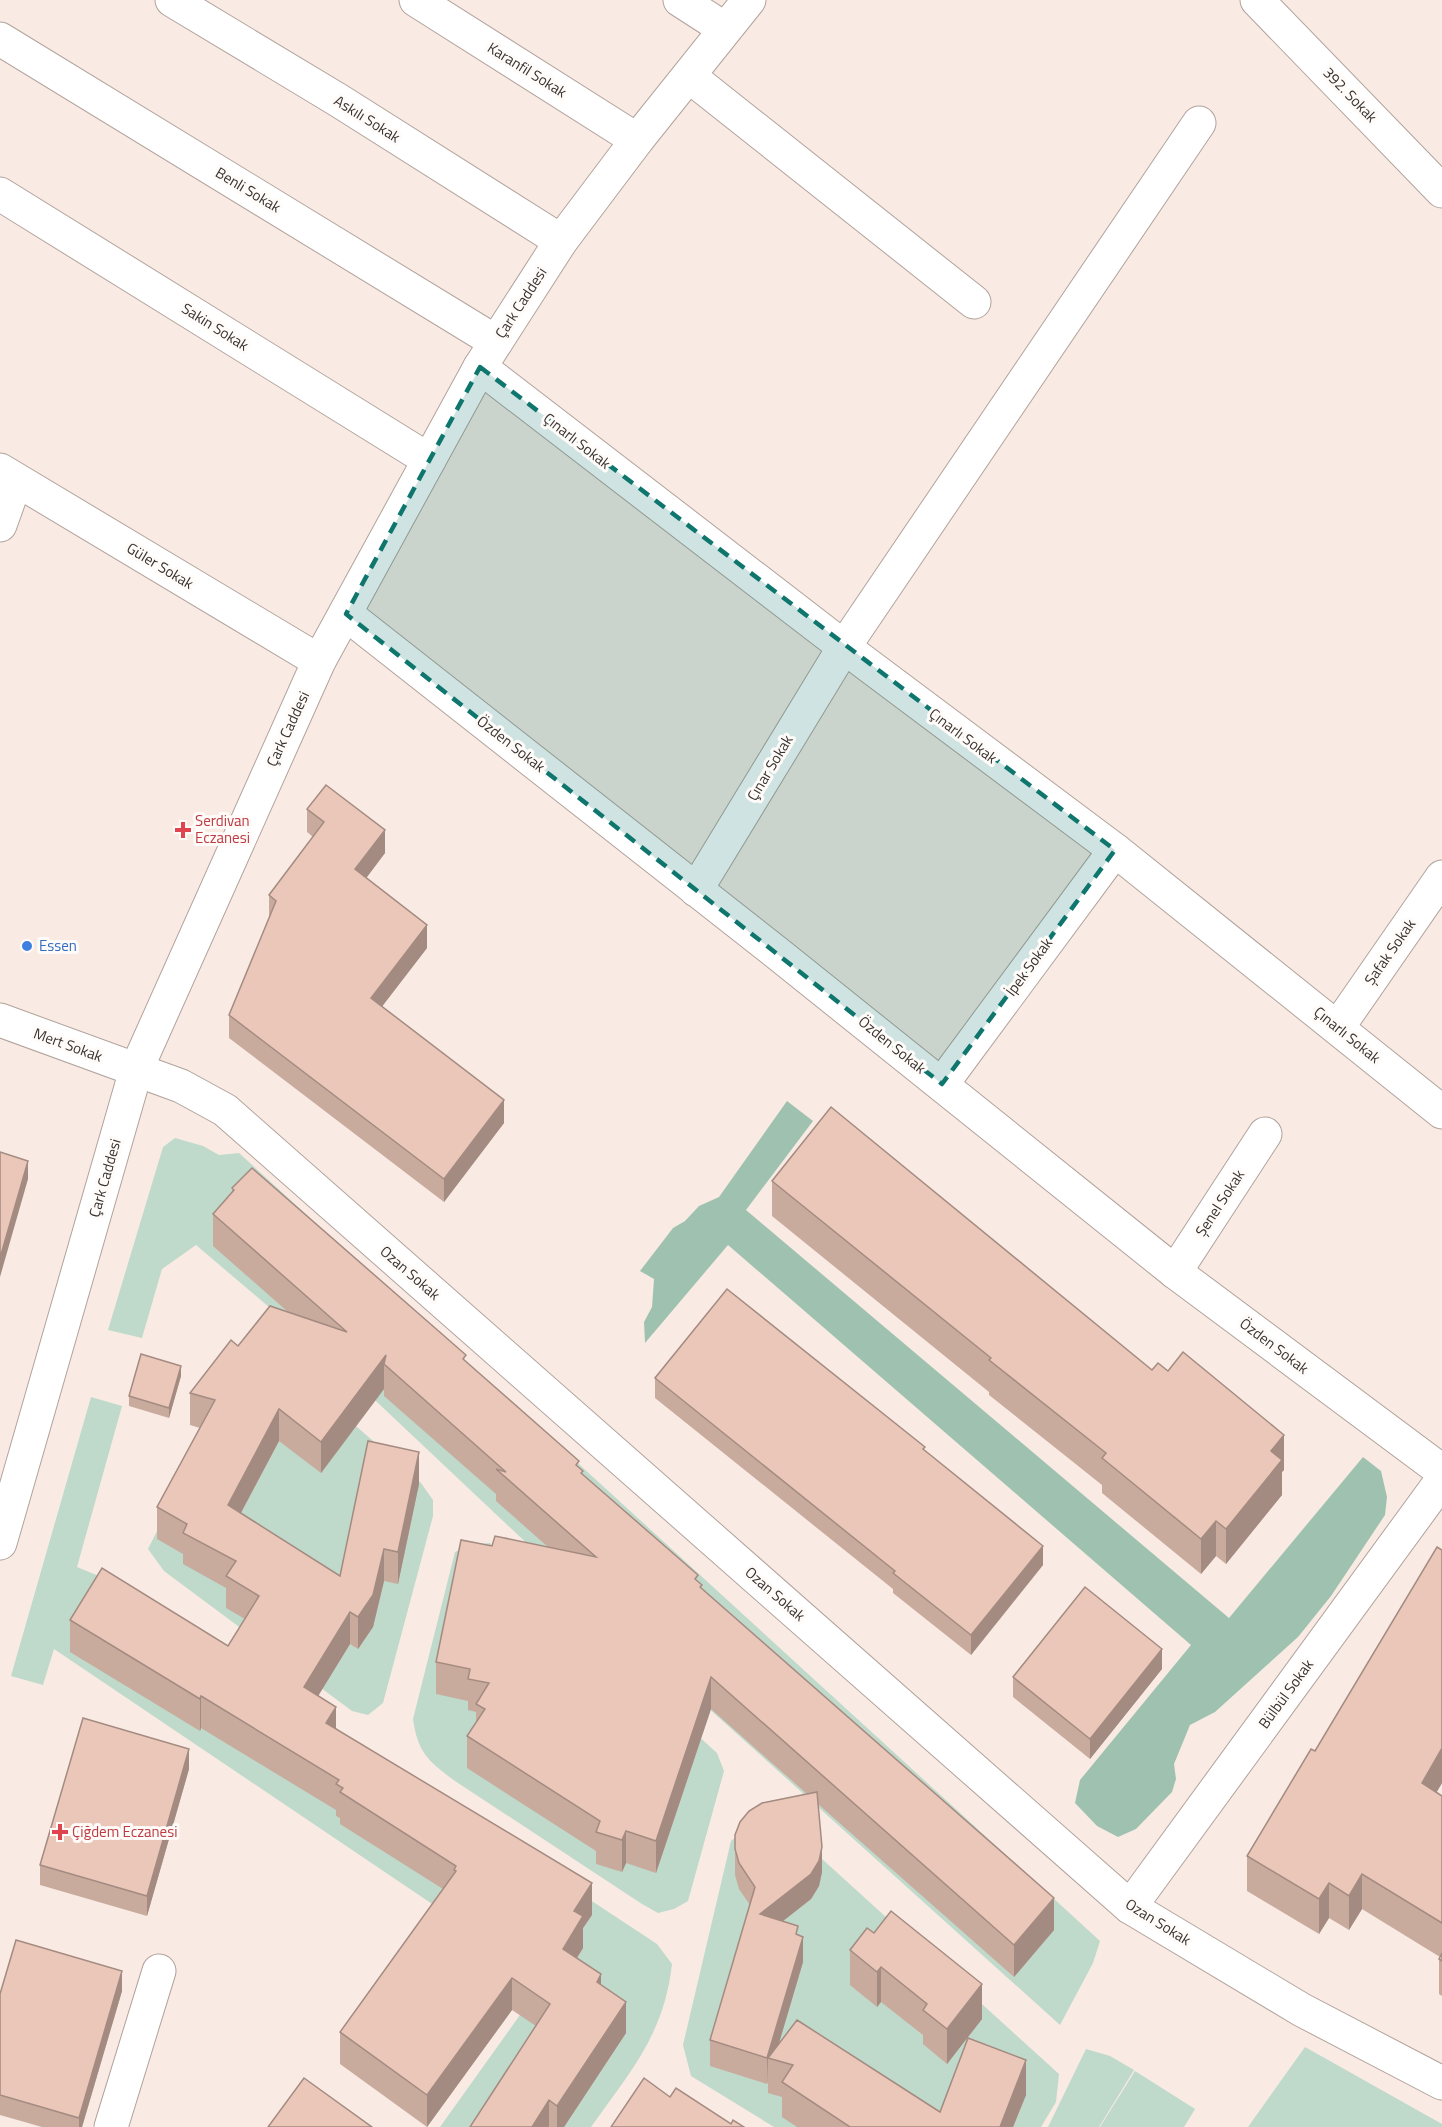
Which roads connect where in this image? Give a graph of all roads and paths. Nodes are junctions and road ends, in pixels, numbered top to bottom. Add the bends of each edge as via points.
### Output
1 (172, 0) edge
2 (416, 0) edge
3 (680, 0) edge
4 (749, 0) edge
5 (1268, 4) edge
6 (725, 28) junction
7 (0, 39) edge
8 (689, 76) junction
9 (1198, 123) dead end
10 (637, 140) junction
11 (1442, 191) edge
12 (0, 194) edge
13 (561, 242) junction
14 (974, 302) dead end
15 (488, 354) junction
16 (429, 460) junction
17 (8, 475) edge
18 (0, 525) edge
19 (346, 614) junction
20 (844, 647) junction
21 (320, 661) junction
22 (1115, 850) junction
23 (1442, 877) edge
24 (696, 890) junction
25 (0, 1020) edge
26 (1338, 1028) junction
27 (136, 1070) junction
28 (942, 1084) junction
29 (1442, 1112) edge
30 (1265, 1134) dead end
31 (1175, 1272) junction
32 (1442, 1471) edge
33 (1442, 1480) edge
34 (0, 1543) edge
35 (1130, 1907) junction
36 (159, 1971) dead end
37 (1442, 2084) edge
38 (111, 2127) edge

1 - 13 street, Askılı Sokak
2 - 10 street, Karanfil Sokak
3 - 6 street
4 - 6 street, Çark Caddesi
5 - 11 street, 392. Sokak
6 - 8 street, Çark Caddesi
7 - 15 street, Benli Sokak
8 - 10 street, Çark Caddesi
8 - 14 street
9 - 20 street, Çınar Sokak
10 - 13 street, Çark Caddesi
12 - 16 street, Sakin Sokak
13 - 15 street, Çark Caddesi
15 - 16 street, Çark Caddesi
15 - 20 street, Çınarlı Sokak
16 - 19 street, Çark Caddesi
17 - 18 street
17 - 21 street, Güler Sokak
19 - 21 street, Çark Caddesi
19 - 24 street, Özden Sokak
20 - 22 street, Çınarlı Sokak
20 - 24 street, Çınar Sokak
21 - 27 street, Çark Caddesi
22 - 26 street, Çınarlı Sokak
22 - 28 street, İpek Sokak
23 - 26 street, Şafak Sokak
24 - 28 street, Özden Sokak
25 - 27 street, Mert Sokak
26 - 29 street, Çınarlı Sokak
27 - 34 street, Çark Caddesi
27 - 35 street, Ozan Sokak via 181,1086 225,1110
28 - 31 street, Özden Sokak
30 - 31 street, Şenel Sokak
31 - 32 street, Özden Sokak
33 - 35 street, Bülbül Sokak
35 - 37 street, Ozan Sokak via 1302,2010
36 - 38 street

